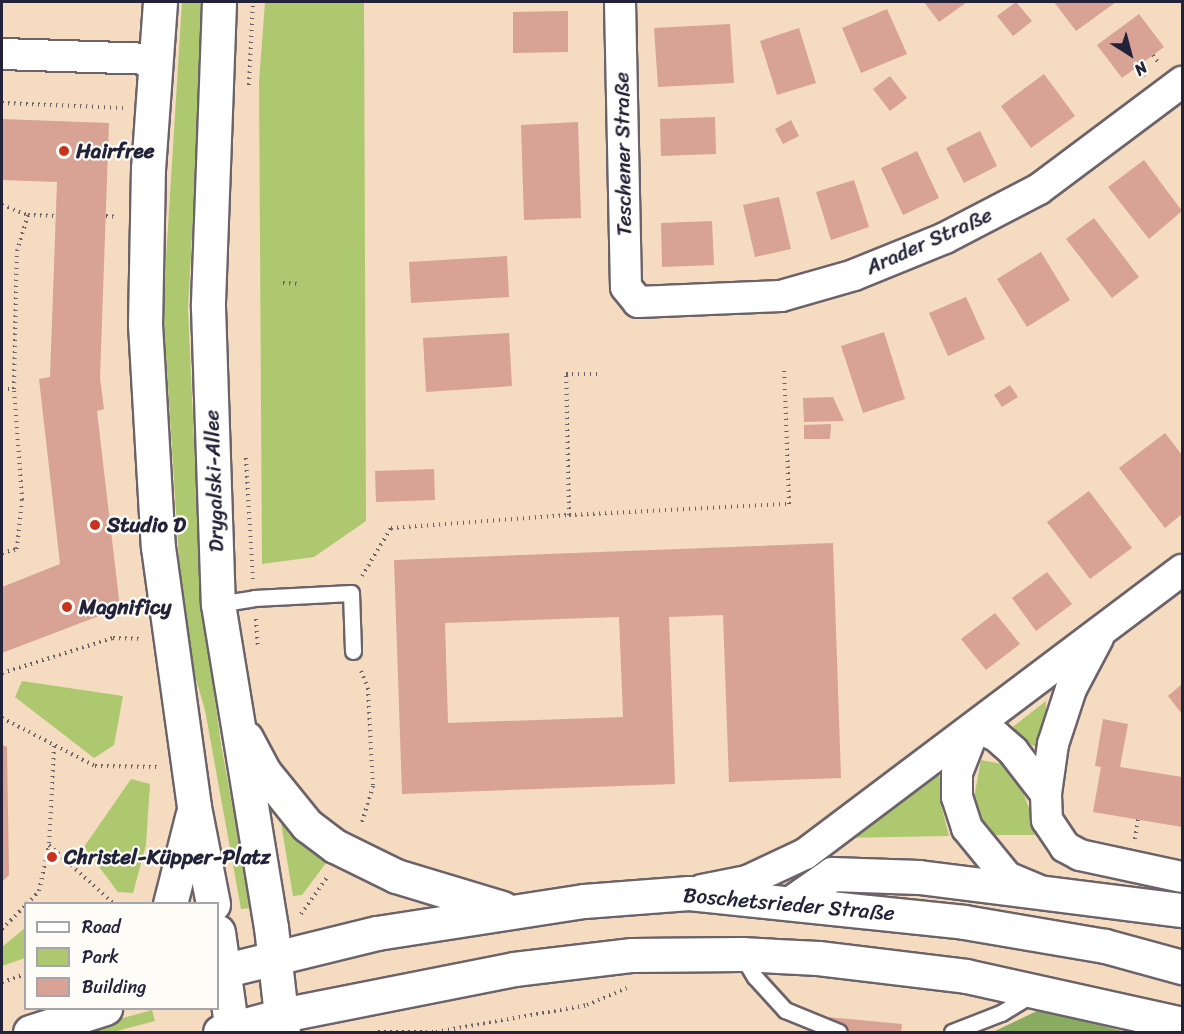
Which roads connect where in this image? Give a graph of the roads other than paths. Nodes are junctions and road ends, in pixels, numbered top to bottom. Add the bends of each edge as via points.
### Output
1 (160, 2) edge
2 (219, 2) edge
3 (620, 2) edge
4 (2, 54) edge
5 (156, 58) junction
6 (1182, 82) edge
7 (638, 303) joint
8 (1182, 570) edge
9 (218, 604) junction
10 (1103, 630) junction
11 (353, 651) road end
12 (234, 716) junction
13 (975, 727) junction
14 (1046, 794) junction
15 (194, 807) junction
16 (1182, 877) edge
17 (1042, 892) junction
18 (689, 893) junction
19 (170, 902) edge
20 (213, 902) edge
21 (792, 902) junction
22 (512, 910) junction
23 (1182, 910) edge
24 (219, 952) edge
25 (741, 954) junction
26 (275, 956) junction
27 (1182, 967) edge
28 (220, 972) edge
29 (1039, 990) junction
30 (94, 1011) edge
31 (283, 1024) edge
32 (1182, 1024) edge
33 (30, 1032) edge
34 (228, 1032) edge
35 (839, 1032) edge
36 (952, 1032) edge

1 - 5 main road
2 - 9 main road, Drygalski-Allee via 208,307
3 - 7 street, Teschener Straße via 626,287
4 - 5 street
5 - 15 main road via 148,168 145,324 158,547
6 - 7 street, Arader Straße via 1039,189 945,238 854,274 781,296
8 - 10 street
9 - 11 lane via 254,598 351,593
9 - 12 main road, Drygalski-Allee
10 - 13 street
10 - 14 street via 1071,689 1053,744
12 - 22 main road via 265,773 307,825 345,852 396,876
12 - 26 main road, Drygalski-Allee
13 - 14 street via 996,736 1013,751
13 - 17 street via 957,773 957,797 967,828 1007,877
13 - 18 street via 805,854 747,881
14 - 16 street via 1047,820 1065,847 1103,862
15 - 19 main road
15 - 20 main road
17 - 21 main road via 918,877 832,874
17 - 23 main road
18 - 21 main road, Boschetsrieder Straße
18 - 22 main road, Boschetsrieder Straße
21 - 27 main road, Boschetsrieder Straße via 964,922 1105,946
22 - 26 main road, Boschetsrieder Straße via 377,933
24 - 28 main road
25 - 29 main road via 894,966
25 - 31 main road via 632,955 514,969
25 - 35 lane via 755,977 785,1010
26 - 28 main road, Boschetsrieder Straße
26 - 31 main road, Drygalski-Allee
28 - 34 main road
29 - 32 main road
29 - 36 lane via 1001,1013
30 - 33 main road
31 - 34 main road

